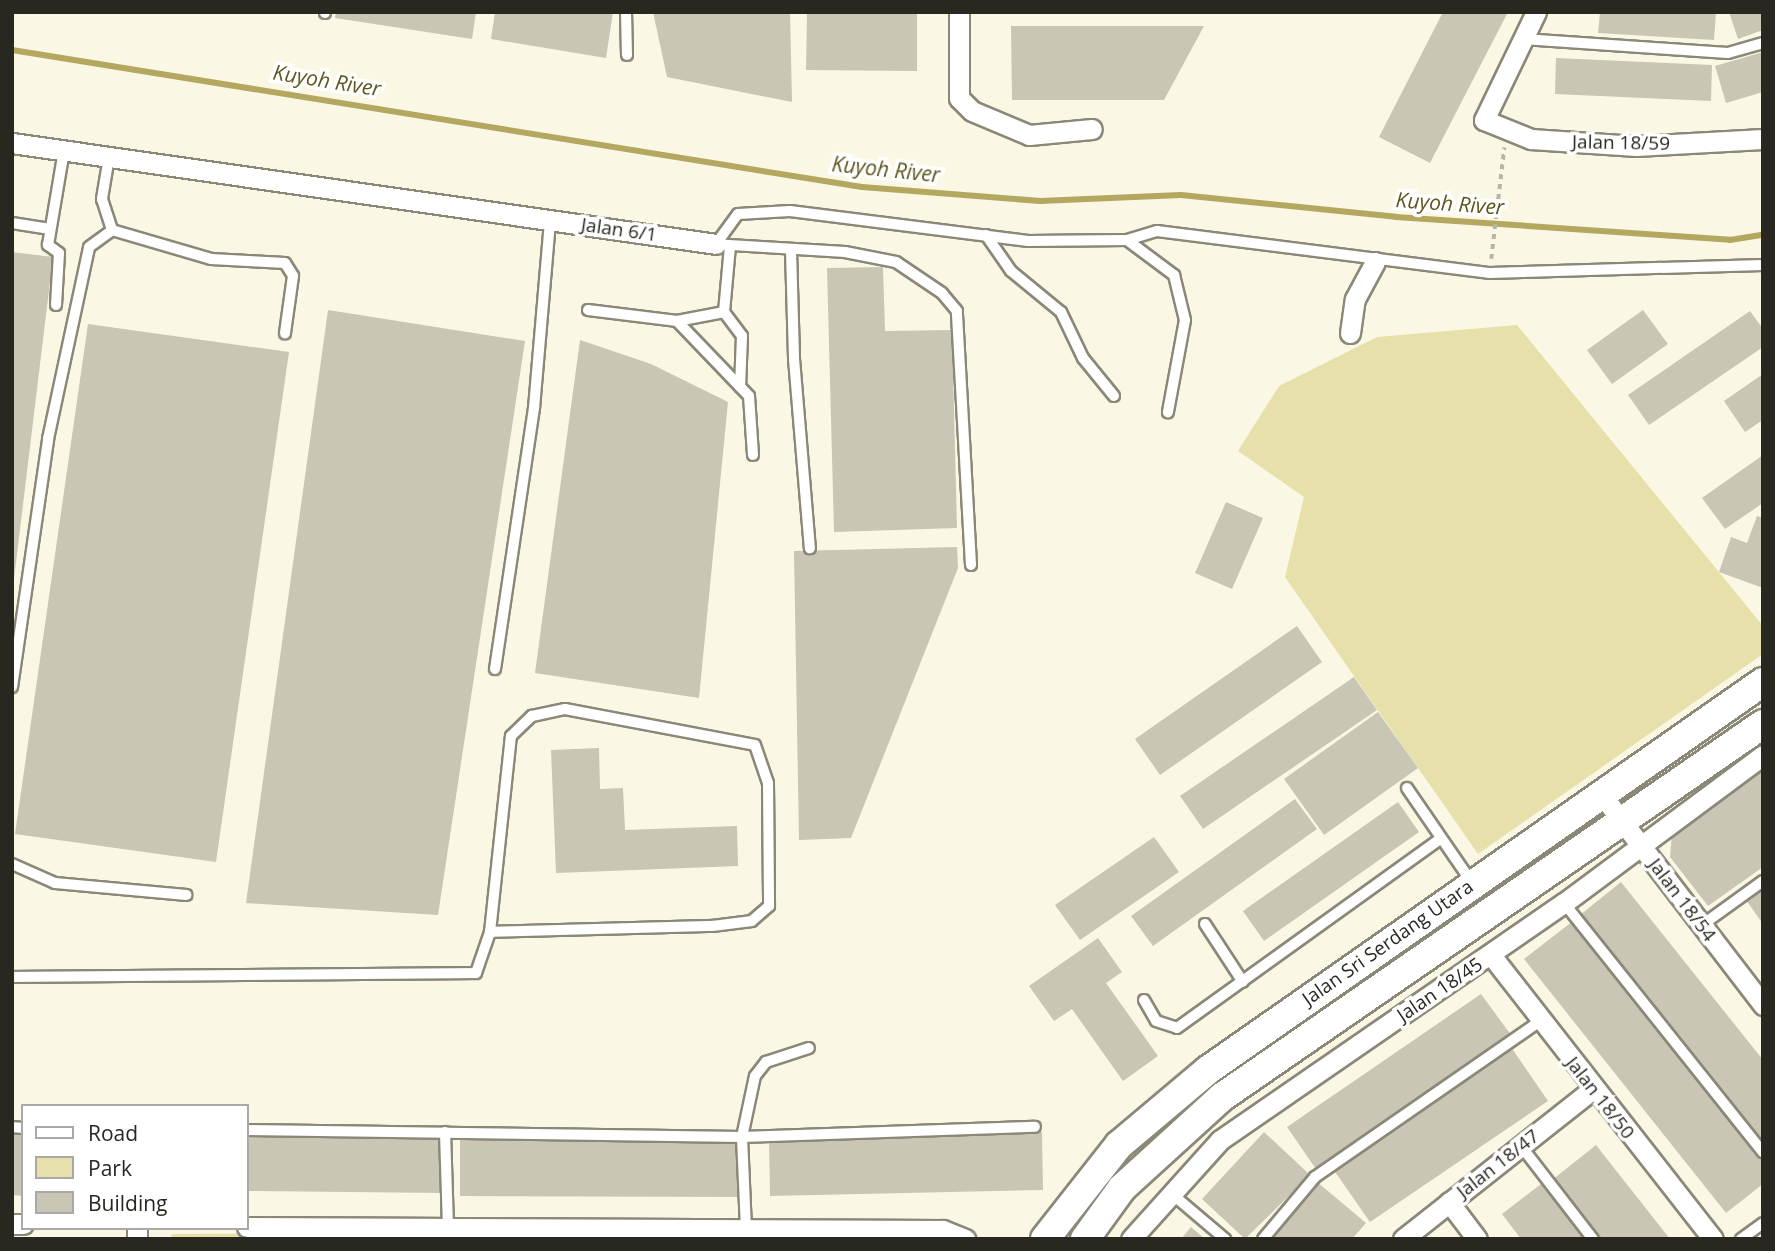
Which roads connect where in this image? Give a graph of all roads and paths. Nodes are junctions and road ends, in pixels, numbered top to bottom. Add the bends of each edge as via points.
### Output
1 (626, 12) edge
2 (959, 12) edge
3 (1536, 12) edge
4 (1523, 39) junction
5 (1763, 43) edge
6 (628, 55) dead end
7 (1092, 129) dead end
8 (1507, 132) junction
9 (1763, 139) edge
10 (12, 143) edge
11 (64, 150) junction
12 (109, 157) junction
13 (550, 220) junction
14 (12, 223) edge
15 (50, 229) junction
16 (112, 230) junction
17 (986, 236) junction
18 (1127, 240) junction
19 (723, 245) junction
20 (792, 250) junction
21 (1374, 262) junction
22 (1763, 265) edge
23 (1490, 273) junction
24 (56, 305) dead end
25 (587, 310) dead end
26 (723, 312) junction
27 (677, 321) junction
28 (285, 332) dead end
29 (1350, 333) dead end
30 (740, 387) junction
31 (1114, 396) dead end
32 (1168, 412) dead end
33 (753, 455) dead end
34 (810, 548) dead end
35 (971, 565) dead end
36 (495, 669) dead end
37 (1763, 682) edge
38 (12, 687) edge
39 (1763, 724) edge
40 (1763, 755) edge
41 (1407, 788) dead end
42 (1602, 794) junction
43 (1623, 822) junction
44 (1441, 838) junction
45 (1640, 845) junction
46 (12, 864) edge
47 (1763, 881) edge
48 (1473, 884) junction
49 (186, 895) dead end
50 (1564, 903) junction
51 (1205, 924) dead end
52 (1702, 925) junction
53 (490, 932) junction
54 (1491, 955) junction
55 (12, 977) edge
56 (1243, 982) junction
57 (1144, 1000) dead end
58 (1762, 1001) edge
59 (1540, 1021) junction
60 (809, 1048) dead end
61 (1593, 1089) junction
62 (1035, 1127) dead end
63 (248, 1130) edge
64 (445, 1132) junction
65 (742, 1137) junction
66 (1521, 1146) junction
67 (1763, 1152) edge
68 (1172, 1194) junction
69 (1449, 1202) junction
70 (1763, 1223) edge
71 (447, 1226) junction
72 (248, 1227) edge
73 (746, 1229) junction
74 (383, 1234) edge
75 (683, 1234) edge
76 (965, 1239) edge
77 (1045, 1239) edge
78 (1085, 1239) edge
79 (1131, 1239) edge
80 (1225, 1239) edge
81 (1263, 1239) edge
82 (1403, 1239) edge
83 (1477, 1239) edge
84 (1593, 1239) edge
85 (1713, 1239) edge
86 (1741, 1239) edge

1 - 6 lane
2 - 7 street via 959,98 972,111 1029,135
3 - 4 street
4 - 5 lane via 1715,53
4 - 8 street, Jalan 18/59 via 1484,120
8 - 9 street, Jalan 18/59 via 1531,139 1636,146
8 - 23 path
10 - 11 street, Jalan 6/1
11 - 12 street, Jalan 6/1
11 - 15 lane
12 - 13 street, Jalan 6/1
12 - 16 lane via 102,200
13 - 19 street, Jalan 6/1
13 - 36 lane via 534,408
14 - 15 lane
15 - 24 lane via 48,245 59,253
16 - 28 lane via 211,259 285,263 293,276
16 - 38 lane via 89,247 83,273 48,439
17 - 18 lane
17 - 19 lane via 790,211 738,214
17 - 31 lane via 1011,271 1061,312 1083,358
18 - 21 lane via 1157,231 1252,239
18 - 32 lane via 1174,275 1185,320
19 - 20 lane, Jalan 6/1
19 - 26 lane
20 - 34 lane via 794,359
20 - 35 lane, Jalan 6/1 via 845,252 896,262 942,293 957,312
21 - 23 lane
21 - 29 street via 1354,299
22 - 23 lane
25 - 27 lane
26 - 27 lane
26 - 30 lane via 742,336
27 - 30 lane
30 - 33 lane via 750,396
37 - 42 street, Jalan Sri Serdang Utara
39 - 43 street, Jalan Sri Serdang Utara
40 - 45 street, Jalan 18/45
41 - 44 lane
42 - 43 street, Jalan 18/54
42 - 48 street, Jalan Sri Serdang Utara
43 - 45 street, Jalan 18/54
43 - 78 street, Jalan Sri Serdang Utara via 1222,1097 1122,1188
44 - 48 lane
44 - 56 lane
45 - 50 street, Jalan 18/45
45 - 52 street, Jalan 18/54
46 - 49 lane via 55,883
47 - 52 lane
48 - 77 street, Jalan Sri Serdang Utara via 1208,1070 1119,1145
50 - 54 street, Jalan 18/45
50 - 67 lane
51 - 56 lane
52 - 58 street, Jalan 18/54
53 - 53 lane via 511,736 532,716 565,709 755,745 768,783 769,906 752,921
53 - 55 lane via 476,973
54 - 59 street, Jalan 18/50
54 - 68 street, Jalan 18/45 via 1220,1140
56 - 57 lane via 1177,1028 1156,1021
59 - 61 street, Jalan 18/50
59 - 81 lane via 1315,1177
60 - 65 lane via 766,1062 755,1076
61 - 66 street, Jalan 18/47
61 - 85 street, Jalan 18/50
62 - 65 lane
63 - 64 lane
64 - 65 lane
64 - 71 lane
65 - 73 lane
66 - 69 street, Jalan 18/47
66 - 84 lane
68 - 79 street, Jalan 18/45
68 - 80 lane
69 - 82 street, Jalan 18/47
69 - 83 street
70 - 86 lane
71 - 74 street
71 - 75 street
72 - 74 street
73 - 75 street
73 - 76 street via 943,1230

